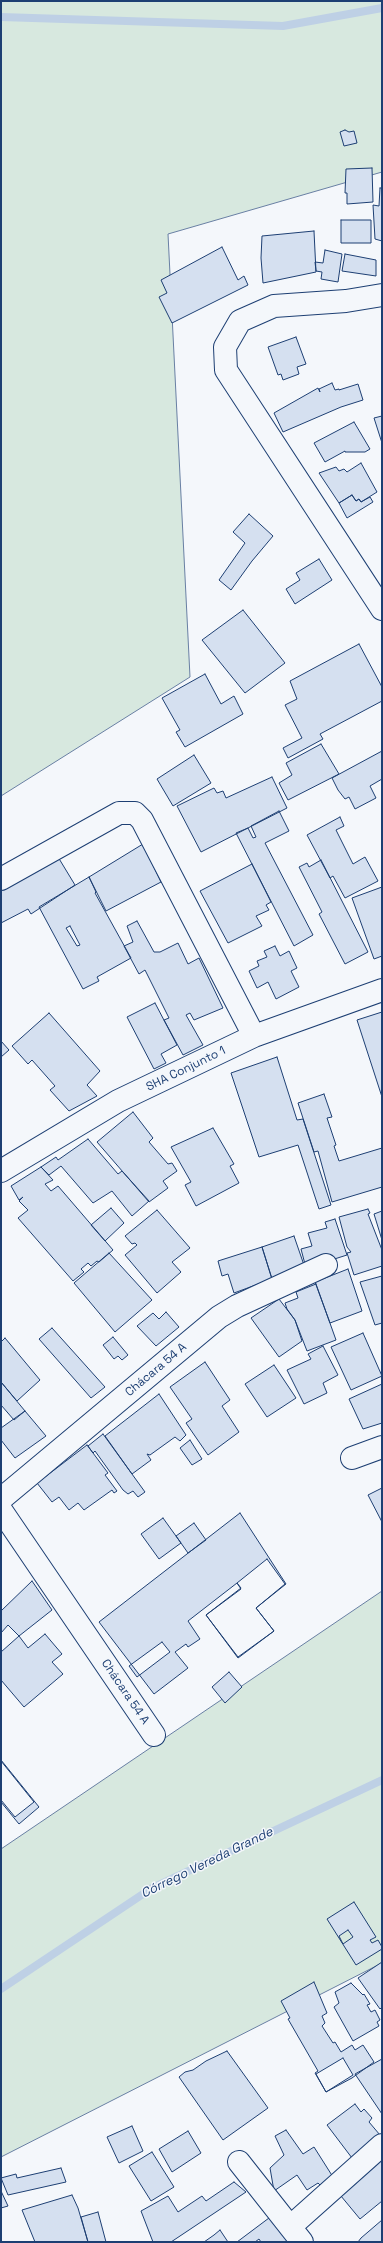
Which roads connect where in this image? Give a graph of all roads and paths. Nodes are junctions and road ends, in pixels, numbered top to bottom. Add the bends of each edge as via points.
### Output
1 (382, 296) edge
2 (382, 609) edge
3 (1, 879) edge
4 (382, 990) edge
5 (254, 1036) junction
6 (1, 1171) edge
7 (326, 1265) dead end
8 (382, 1447) edge
9 (352, 1458) dead end
10 (1, 1499) edge
11 (1, 1510) edge
12 (154, 1735) dead end
13 (382, 2145) edge
14 (239, 2162) dead end
15 (296, 2234) edge

1 - 2 street via 274,306 240,321 225,346 226,370
3 - 5 street via 119,813 135,813 142,820
4 - 5 street, SHA Conjunto 1
5 - 6 street, SHA Conjunto 1 via 118,1101
7 - 10 street, Chácara 54 A via 237,1306 219,1317
8 - 9 street
11 - 12 street, Chácara 54 A
13 - 15 street
14 - 15 street

